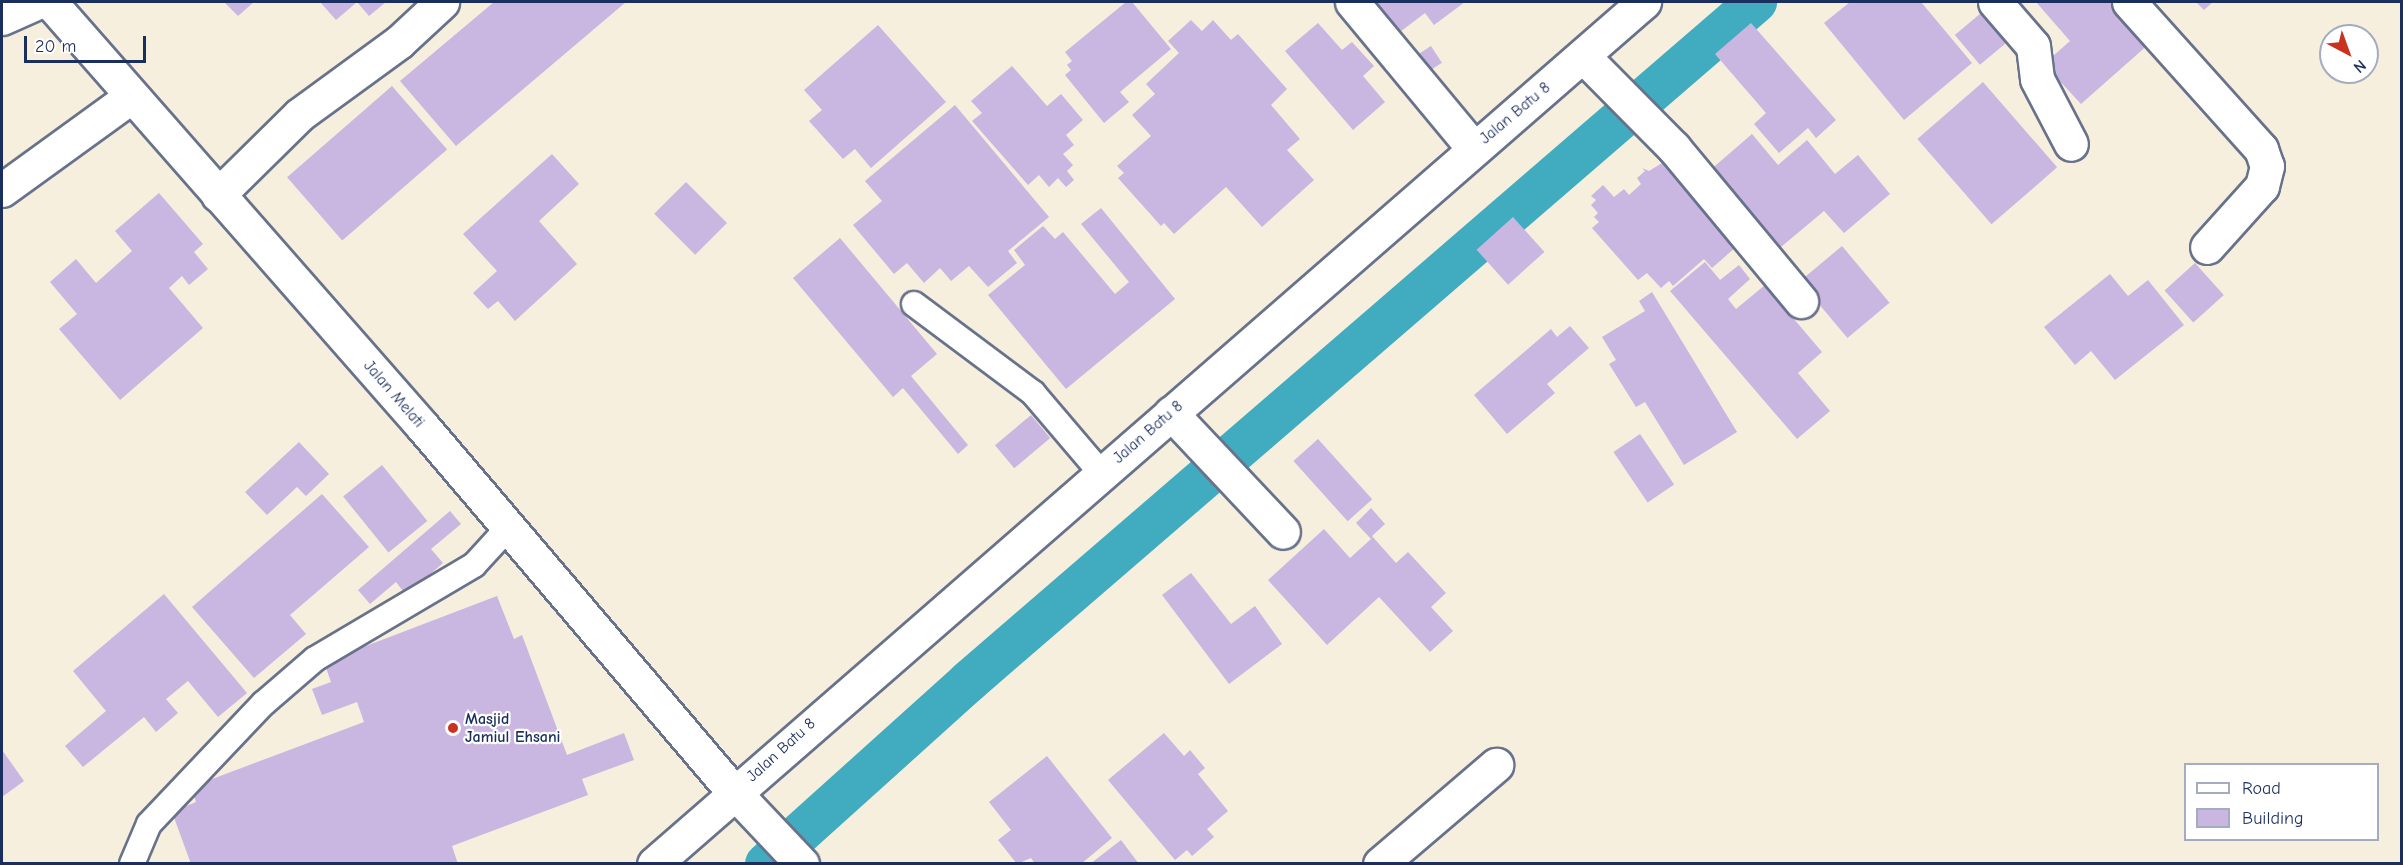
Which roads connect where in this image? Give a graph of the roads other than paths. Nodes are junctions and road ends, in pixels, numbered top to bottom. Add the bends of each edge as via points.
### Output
1 (38, 2) edge
2 (50, 2) edge
3 (442, 2) edge
4 (1352, 2) edge
5 (1644, 2) edge
6 (1995, 2) edge
7 (2129, 2) edge
8 (2, 18) edge
9 (1583, 56) junction
10 (132, 96) junction
11 (2072, 144) dead end
12 (1473, 148) junction
13 (2, 190) edge
14 (218, 195) junction
15 (2207, 247) dead end
16 (1801, 301) dead end
17 (914, 304) dead end
18 (1170, 413) junction
19 (1101, 473) junction
20 (1274, 521) dead end
21 (507, 530) junction
22 (1496, 765) dead end
23 (734, 792) junction
24 (132, 864) edge
25 (654, 864) edge
26 (801, 864) edge
27 (1380, 864) edge

1 - 8 street
2 - 10 street, Jalan Melati
3 - 14 street via 399,42 299,115
4 - 12 street
5 - 9 street, Jalan Batu 8
6 - 11 street via 2033,46 2037,79
7 - 15 street via 2261,149 2267,166 2262,186
9 - 12 street, Jalan Batu 8
9 - 16 street via 1674,148
10 - 13 street
10 - 14 street, Jalan Melati
12 - 18 street, Jalan Batu 8
14 - 21 street, Jalan Melati via 423,427
17 - 19 lane via 1033,393
18 - 19 street, Jalan Batu 8
18 - 20 street
19 - 23 street, Jalan Batu 8
21 - 23 street, Jalan Melati
21 - 24 lane via 474,565 315,658 149,824
22 - 27 street
23 - 25 street, Jalan Batu 8
23 - 26 street, Jalan Melati

